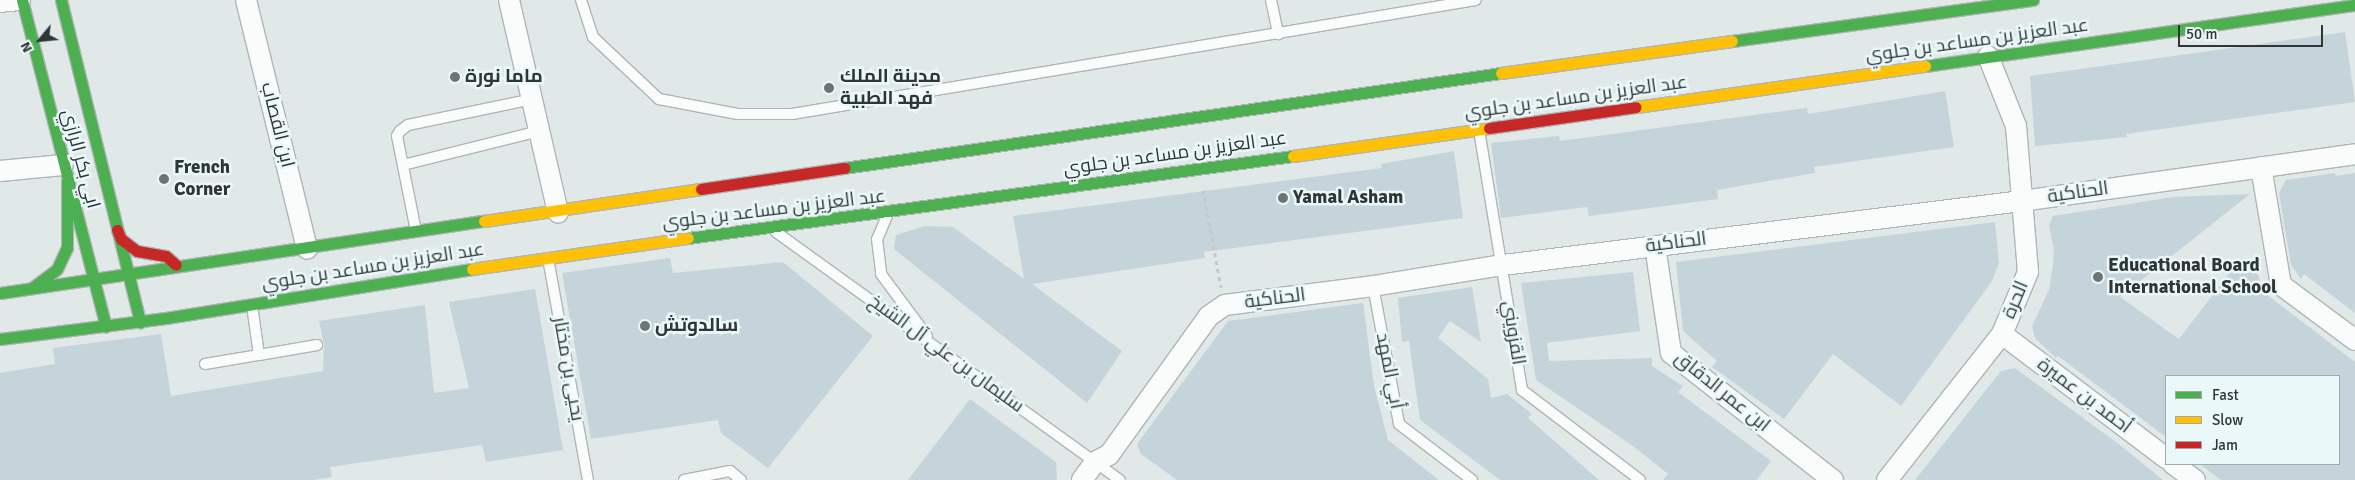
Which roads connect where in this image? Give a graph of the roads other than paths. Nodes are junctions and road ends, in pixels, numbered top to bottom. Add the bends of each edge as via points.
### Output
1 (21, 0) edge
2 (61, 0) edge
3 (246, 0) edge
4 (509, 0) edge
5 (581, 0) edge
6 (1271, 0) edge
7 (1476, 0) edge
8 (1925, 0) edge
9 (2033, 0) edge
10 (0, 2) edge
11 (1998, 2) edge
12 (2355, 5) edge
13 (1923, 14) junction
14 (1278, 34) junction
15 (1988, 56) junction
16 (532, 99) junction
17 (1479, 129) junction
18 (539, 131) junction
19 (2355, 154) edge
20 (403, 165) junction
21 (2261, 168) junction
22 (0, 171) edge
23 (65, 174) junction
24 (2022, 201) junction
25 (558, 212) junction
26 (888, 213) junction
27 (772, 229) junction
28 (117, 230) junction
29 (416, 233) junction
30 (1655, 246) junction
31 (307, 249) junction
32 (548, 257) junction
33 (1503, 265) junction
34 (177, 266) junction
35 (128, 276) junction
36 (95, 280) junction
37 (1373, 286) junction
38 (32, 288) junction
39 (0, 293) edge
40 (252, 304) junction
41 (140, 322) junction
42 (106, 326) junction
43 (2002, 334) junction
44 (0, 339) edge
45 (2355, 340) edge
46 (932, 343) junction
47 (317, 345) dead end
48 (259, 355) junction
49 (205, 364) dead end
50 (2165, 457) edge
51 (1095, 462) junction
52 (2174, 465) edge
53 (588, 480) edge
54 (684, 480) edge
55 (741, 480) edge
56 (1082, 480) edge
57 (1120, 480) edge
58 (1472, 480) edge
59 (1640, 480) edge
60 (1833, 480) edge
61 (1887, 480) edge
62 (2195, 480) edge

1 - 10 street
1 - 23 main road, ابي بكر الرازي
2 - 28 main road, ابي بكر الرازي
3 - 31 street, ابن القصاب
4 - 16 street
5 - 14 lane via 593,37 659,99 738,114 792,114
6 - 14 lane
7 - 14 lane
8 - 13 lane
9 - 11 main road, عبد العزيز بن مساعد بن جلوي
11 - 13 main road, عبد العزيز بن مساعد بن جلوي
12 - 15 main road, عبد العزيز بن مساعد بن جلوي
13 - 25 main road, عبد العزيز بن مساعد بن جلوي via 1245,108
15 - 17 main road, عبد العزيز بن مساعد بن جلوي
15 - 24 street, الحرة via 2016,126
16 - 18 street
16 - 20 lane via 408,125 397,136
17 - 26 main road, عبد العزيز بن مساعد بن جلوي
17 - 33 lane, القزويني
18 - 20 lane
18 - 25 street
19 - 21 street, الحناكية
20 - 29 lane
21 - 24 street, الحناكية
21 - 45 street via 2281,285
22 - 23 street
23 - 36 main road, ابي بكر الرازي
23 - 38 main road via 67,248 57,269
24 - 30 street, الحناكية
24 - 43 street, الحرة via 2028,272
25 - 29 main road, عبد العزيز بن مساعد بن جلوي
26 - 27 main road, عبد العزيز بن مساعد بن جلوي
26 - 46 lane via 877,239 882,274
27 - 32 main road, عبد العزيز بن مساعد بن جلوي
27 - 46 lane, سليمان بن علي آل الشيخ
28 - 34 main road via 132,249 146,255 166,256
28 - 35 main road, ابي بكر الرازي
29 - 31 main road, عبد العزيز بن مساعد بن جلوي
30 - 33 street, الحناكية
30 - 60 street, ابن عمر الدقاق via 1671,353
31 - 34 main road, عبد العزيز بن مساعد بن جلوي
32 - 40 main road, عبد العزيز بن مساعد بن جلوي
32 - 53 lane, يحيى بن مختار
33 - 37 street, الحناكية
33 - 59 lane, القزويني via 1522,390
34 - 35 main road, عبد العزيز بن مساعد بن جلوي
35 - 36 main road, عبد العزيز بن مساعد بن جلوي
35 - 41 main road, ابي بكر الرازي
36 - 38 main road, عبد العزيز بن مساعد بن جلوي
36 - 42 main road, ابي بكر الرازي
37 - 51 street, الحناكية via 1225,305 1209,316 1109,455
37 - 58 lane, أبي المهد via 1399,424
38 - 39 main road, عبد العزيز بن مساعد بن جلوي
40 - 41 main road, عبد العزيز بن مساعد بن جلوي
40 - 48 lane
41 - 42 main road, عبد العزيز بن مساعد بن جلوي
42 - 44 main road, عبد العزيز بن مساعد بن جلوي
43 - 50 street, أحمد بن عميرة
43 - 61 street, الحرة
46 - 51 lane, سليمان بن علي آل الشيخ
47 - 48 lane
48 - 49 lane
51 - 56 street, الحناكية
51 - 57 lane, سليمان بن علي آل الشيخ
52 - 62 street
54 - 55 lane via 730,471

